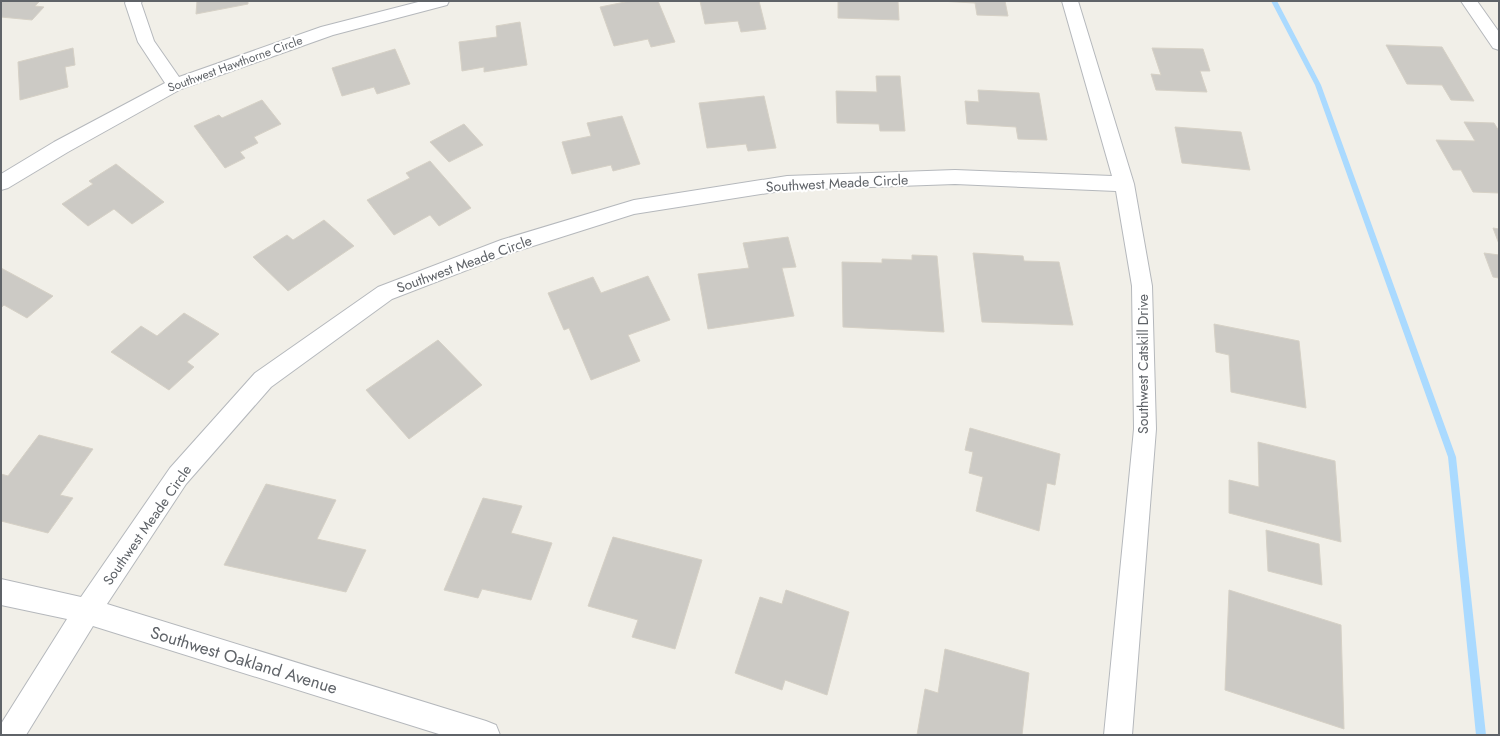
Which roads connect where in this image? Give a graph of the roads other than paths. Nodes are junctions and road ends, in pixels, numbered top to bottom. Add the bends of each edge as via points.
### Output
1 (134, 1) edge
2 (441, 1) edge
3 (1070, 1) edge
4 (1469, 1) edge
5 (1499, 44) edge
6 (175, 85) junction
7 (1, 183) edge
8 (1124, 184) junction
9 (1, 592) edge
10 (87, 611) junction
11 (10, 735) edge
12 (486, 735) edge
13 (1118, 735) edge

1 - 6 street via 146,42
2 - 6 street, Southwest Hawthorne Circle via 327,31
3 - 8 street, Southwest Catskill Drive
4 - 5 street
6 - 7 street, Southwest Hawthorne Circle
8 - 10 street, Southwest Meade Circle via 955,177 787,183 634,207 508,246 385,293 263,380 178,476
8 - 13 street, Southwest Catskill Drive via 1142,286 1145,429
9 - 10 street, Southwest Oakland Avenue
10 - 11 street, Southwest Meade Circle
10 - 12 street, Southwest Oakland Avenue

